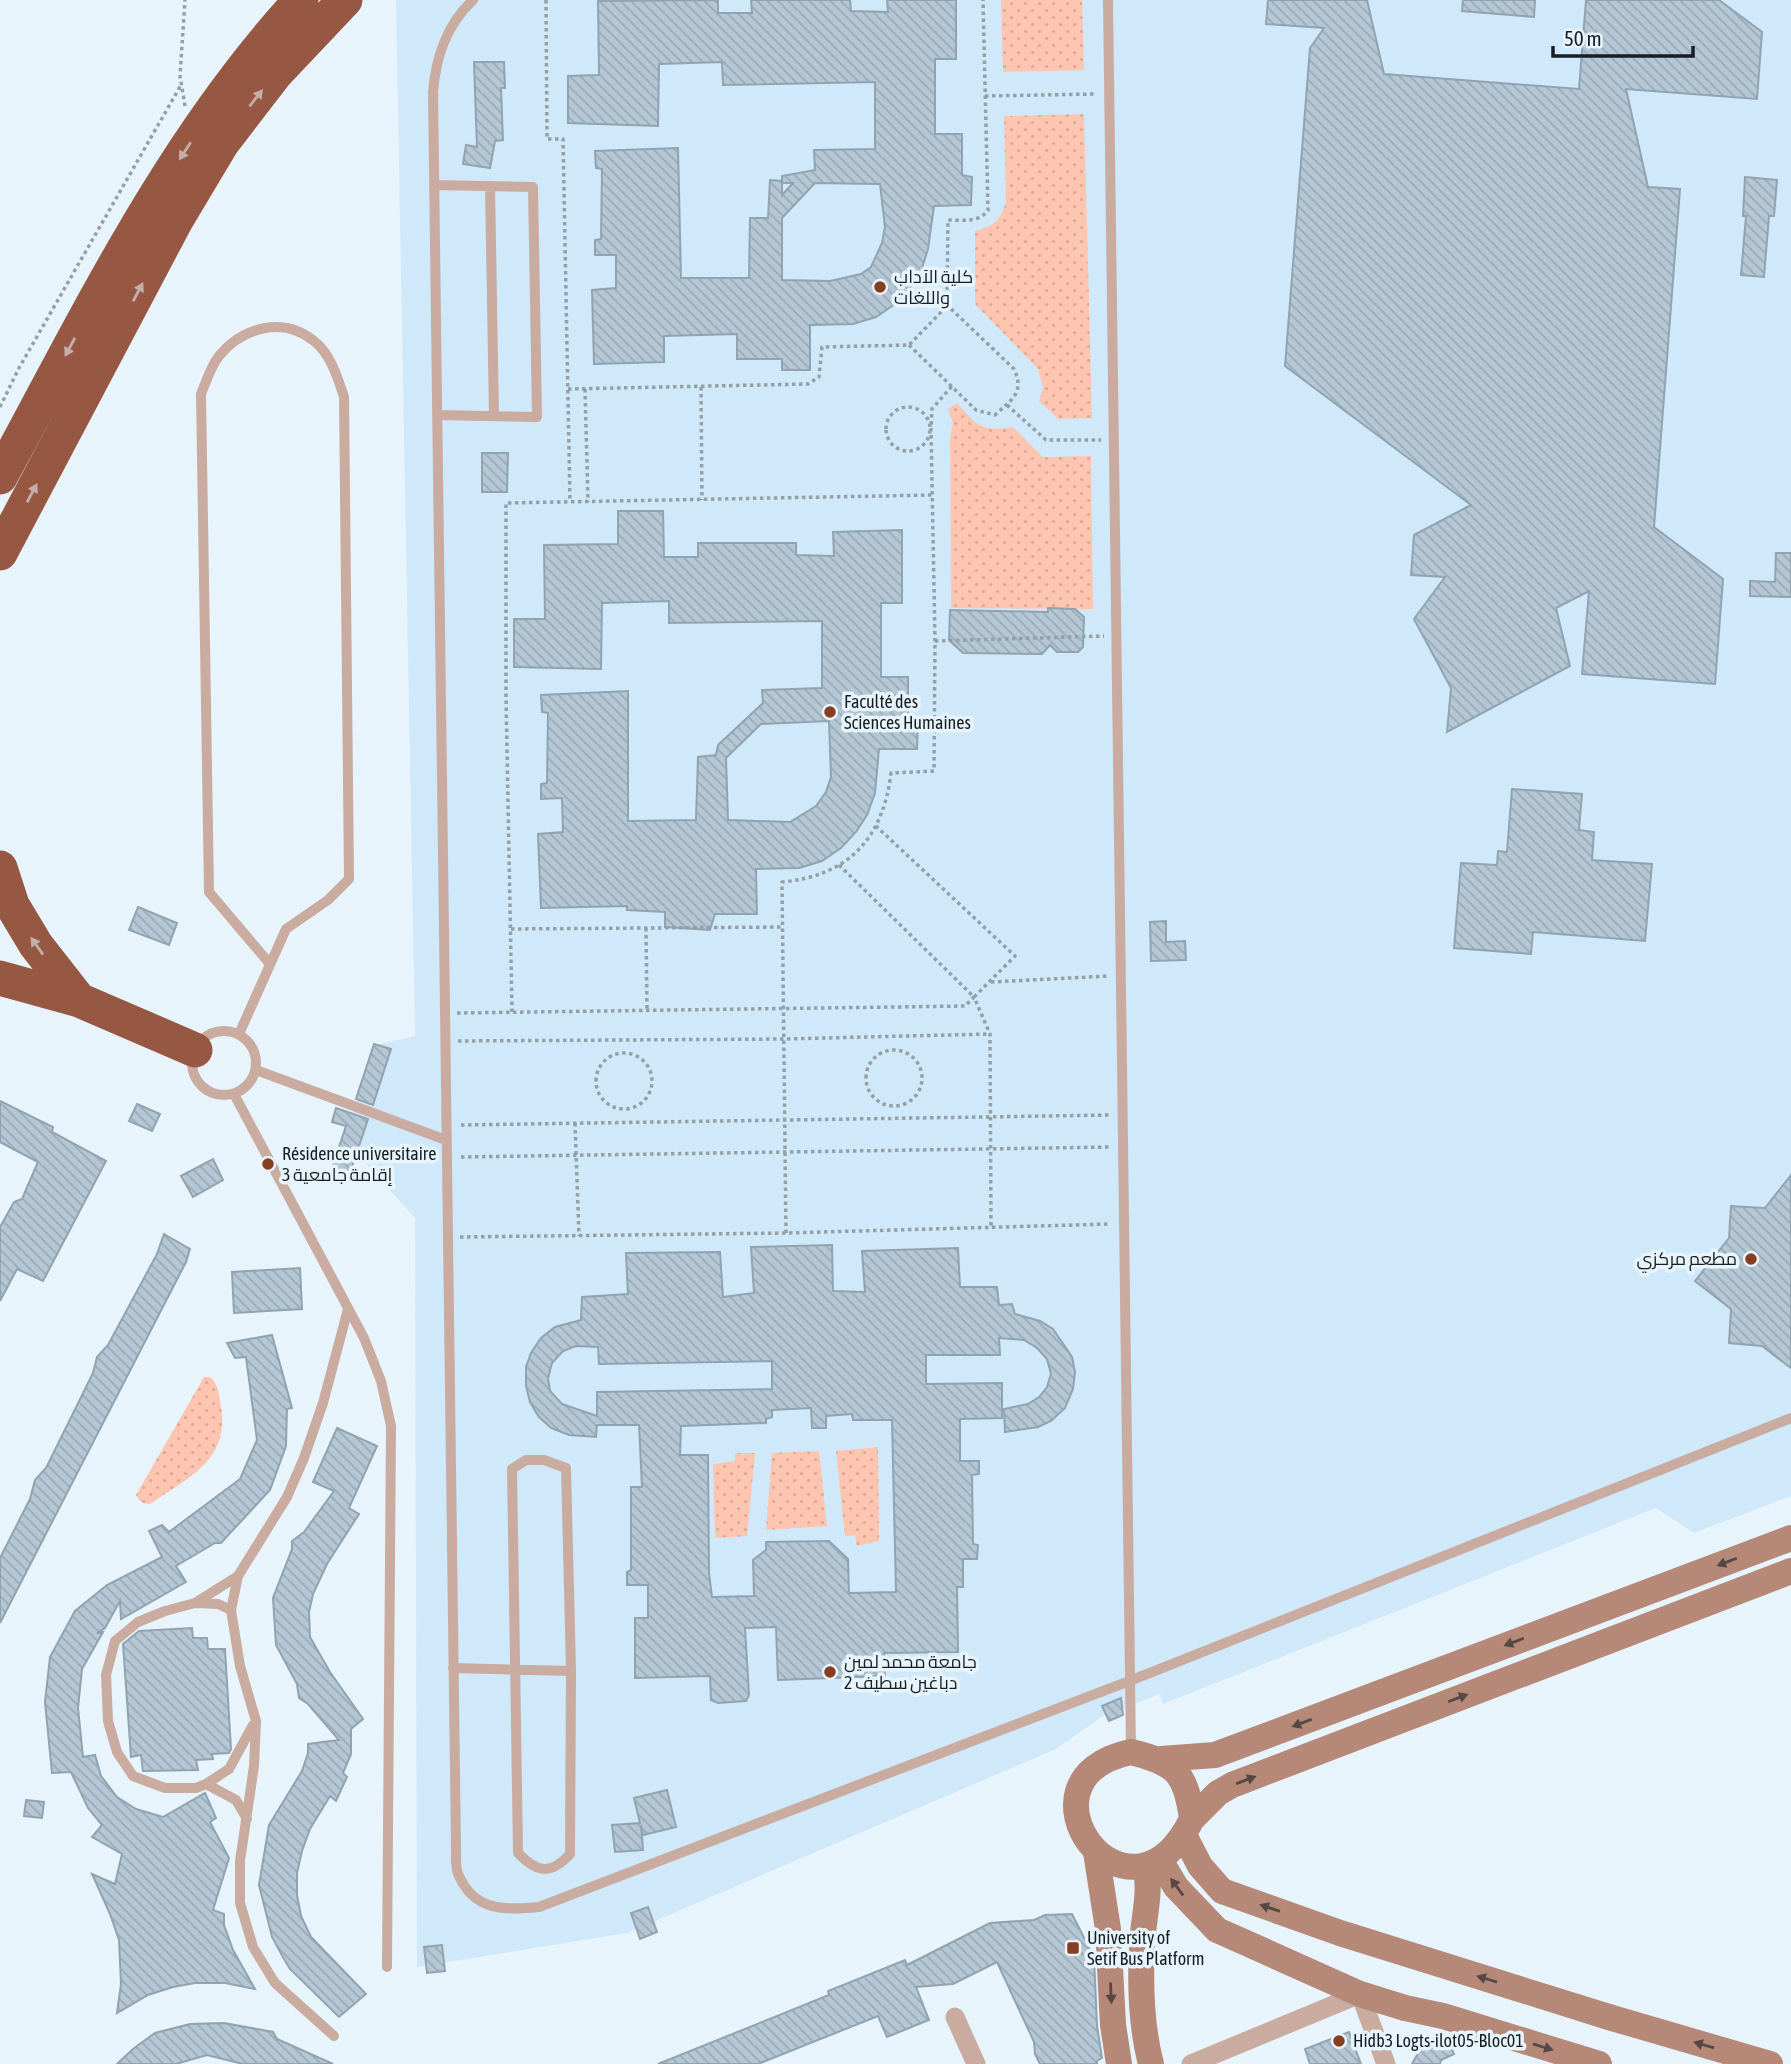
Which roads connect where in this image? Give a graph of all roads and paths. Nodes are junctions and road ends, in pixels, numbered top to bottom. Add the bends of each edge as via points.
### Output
1 (185, 0) edge
2 (301, 0) edge
3 (345, 0) edge
4 (473, 0) edge
5 (546, 0) edge
6 (983, 0) edge
7 (1108, 0) edge
8 (181, 85) junction
9 (1109, 94) junction
10 (985, 96) junction
11 (201, 126) junction
12 (434, 186) junction
13 (490, 186) junction
14 (947, 306) junction
15 (909, 345) junction
16 (952, 386) junction
17 (701, 387) junction
18 (568, 389) junction
19 (585, 389) junction
20 (1006, 405) junction
21 (0, 407) edge
22 (437, 415) junction
23 (494, 416) junction
24 (931, 428) junction
25 (1114, 440) junction
26 (0, 477) edge
27 (933, 495) junction
28 (702, 500) junction
29 (570, 502) junction
30 (589, 502) junction
31 (2, 556) edge
32 (1116, 636) junction
33 (934, 641) junction
34 (876, 826) junction
35 (839, 865) junction
36 (0, 868) edge
37 (782, 927) junction
38 (646, 928) junction
39 (512, 929) junction
40 (270, 964) junction
41 (1121, 976) junction
42 (0, 978) edge
43 (990, 982) junction
44 (17, 988) edge
45 (974, 997) junction
46 (79, 1000) junction
47 (783, 1007) junction
48 (648, 1010) junction
49 (512, 1012) junction
50 (445, 1013) junction
51 (239, 1034) junction
52 (990, 1034) junction
53 (783, 1039) junction
54 (445, 1041) junction
55 (894, 1049) joint
56 (195, 1050) junction
57 (256, 1070) junction
58 (596, 1081) joint
59 (234, 1094) junction
60 (1124, 1114) junction
61 (990, 1117) junction
62 (784, 1120) junction
63 (575, 1123) junction
64 (446, 1125) junction
65 (446, 1140) junction
66 (1124, 1147) junction
67 (990, 1148) junction
68 (785, 1150) junction
69 (576, 1155) junction
70 (447, 1157) junction
71 (1125, 1223) junction
72 (992, 1227) junction
73 (786, 1233) junction
74 (579, 1236) junction
75 (448, 1237) junction
76 (348, 1309) junction
77 (1791, 1418) edge
78 (1791, 1538) edge
79 (1791, 1571) edge
80 (238, 1576) junction
81 (195, 1602) junction
82 (231, 1610) junction
83 (453, 1668) junction
84 (514, 1670) junction
85 (571, 1671) junction
86 (1132, 1681) junction
87 (256, 1721) junction
88 (1131, 1752) junction
89 (1161, 1759) junction
90 (206, 1784) junction
91 (247, 1819) junction
92 (1188, 1827) junction
93 (1096, 1852) junction
94 (1152, 1862) junction
95 (387, 1967) dead end
96 (1360, 1994) junction
97 (956, 2017) dead end
98 (334, 2036) dead end
99 (976, 2064) edge
100 (1119, 2064) edge
101 (1150, 2064) edge
102 (1191, 2064) edge
103 (1386, 2064) edge
104 (1600, 2064) edge
105 (1770, 2064) edge

1 - 8 path
2 - 11 highway via 263,41
31 -> 3 highway via 176,220 222,143 275,74
4 - 12 lane via 447,34 436,61
5 - 18 path via 547,139 563,139
6 - 10 path
7 - 9 lane
8 - 11 path via 187,110
8 - 21 path
9 - 10 path
9 - 25 lane
10 - 14 path via 988,210 974,220 948,220
11 -> 26 highway via 80,329
12 - 13 lane
12 - 22 lane
13 - 23 lane
13 - 23 lane via 533,187 537,417
14 - 15 path
14 - 20 path via 1014,369 1020,382 1017,394
15 - 16 path
15 - 17 path via 822,347 819,377 808,384
16 - 20 path via 986,414 995,415
16 - 24 path via 932,408
17 - 19 path
17 - 28 path
18 - 19 path
18 - 29 path
19 - 30 path
20 - 25 path via 1046,440
22 - 23 lane
22 - 50 lane
24 - 24 path via 925,414 907,407 893,413 886,430 892,444 911,451 924,444
24 - 27 path
25 - 32 lane
27 - 28 path
27 - 33 path
28 - 30 path
29 - 30 path
29 - 39 path via 506,503
32 - 33 path
32 - 41 lane
33 - 34 path via 933,771 891,773 884,811
34 - 35 path via 867,841
34 - 43 path via 1015,956
35 - 37 path via 820,875 782,882
35 - 45 path
46 -> 36 highway via 12,905
37 - 38 path
37 - 47 path
38 - 39 path
38 - 48 path
39 - 49 path
40 - 40 lane via 286,929 349,879 349,824 344,397 334,368 315,341 294,330 263,327 237,338 217,358 201,394 209,892
40 - 51 lane
41 - 43 path
41 - 60 lane
42 - 44 highway
43 - 45 path
44 - 46 highway
45 - 47 path via 965,1006
45 - 52 path
46 - 56 highway
47 - 48 path
47 - 53 path
48 - 49 path
49 - 50 path
50 - 54 lane
51 - 56 lane via 218,1031
51 - 57 lane via 253,1049
52 - 53 path
52 - 61 path
53 - 54 path
53 - 62 path
54 - 64 lane
55 - 55 path via 876,1056 866,1073 870,1093 894,1107 913,1100 923,1075 914,1057
56 - 59 lane via 197,1080 214,1093
57 - 59 lane via 248,1084
57 - 65 lane
58 - 58 path via 603,1099 619,1108 638,1105 652,1081 645,1063 629,1054 602,1063
59 - 76 lane
60 - 61 path
60 - 66 lane
61 - 62 path
61 - 67 path
62 - 63 path
62 - 68 path
63 - 64 path
63 - 69 path
64 - 65 lane
65 - 70 lane
66 - 67 path
66 - 71 lane
67 - 68 path
67 - 72 path
68 - 69 path
68 - 73 path
69 - 70 path
69 - 74 path
70 - 75 lane
71 - 72 path
71 - 86 lane
72 - 73 path
73 - 74 path
74 - 75 path
75 - 83 lane
76 - 80 lane via 304,1458 287,1497
76 - 95 lane via 381,1381 391,1426
77 - 86 lane
78 -> 89 main road via 1215,1755
92 -> 79 main road via 1218,1793 1232,1785
80 - 81 lane
80 - 82 lane
81 - 82 lane
81 - 90 lane via 138,1622 115,1641 106,1675 108,1721 117,1752 133,1776 165,1788
82 - 87 lane
83 - 84 lane
83 - 86 lane via 458,1875 473,1897 502,1910 539,1907
84 - 85 lane
84 - 85 lane via 518,1853 540,1869 560,1865 570,1854
84 - 85 lane via 512,1469 526,1460 544,1460 566,1468
86 - 88 lane
87 - 90 lane via 229,1769
87 - 91 lane
88 - 89 main road
88 - 93 main road via 1112,1756 1083,1781 1077,1819 1083,1837
89 - 92 main road via 1184,1783
90 - 91 lane via 236,1800
91 - 98 lane via 240,1903 253,1947 275,1983
92 - 94 main road via 1173,1850
105 -> 92 main road via 1340,1933 1222,1891 1200,1866
93 - 94 main road via 1112,1863 1128,1866
93 -> 100 main road via 1108,1929
96 -> 94 main road via 1217,1930
94 - 101 main road via 1141,1990
96 - 102 street
96 - 103 street
96 -> 104 main road
97 - 99 street

